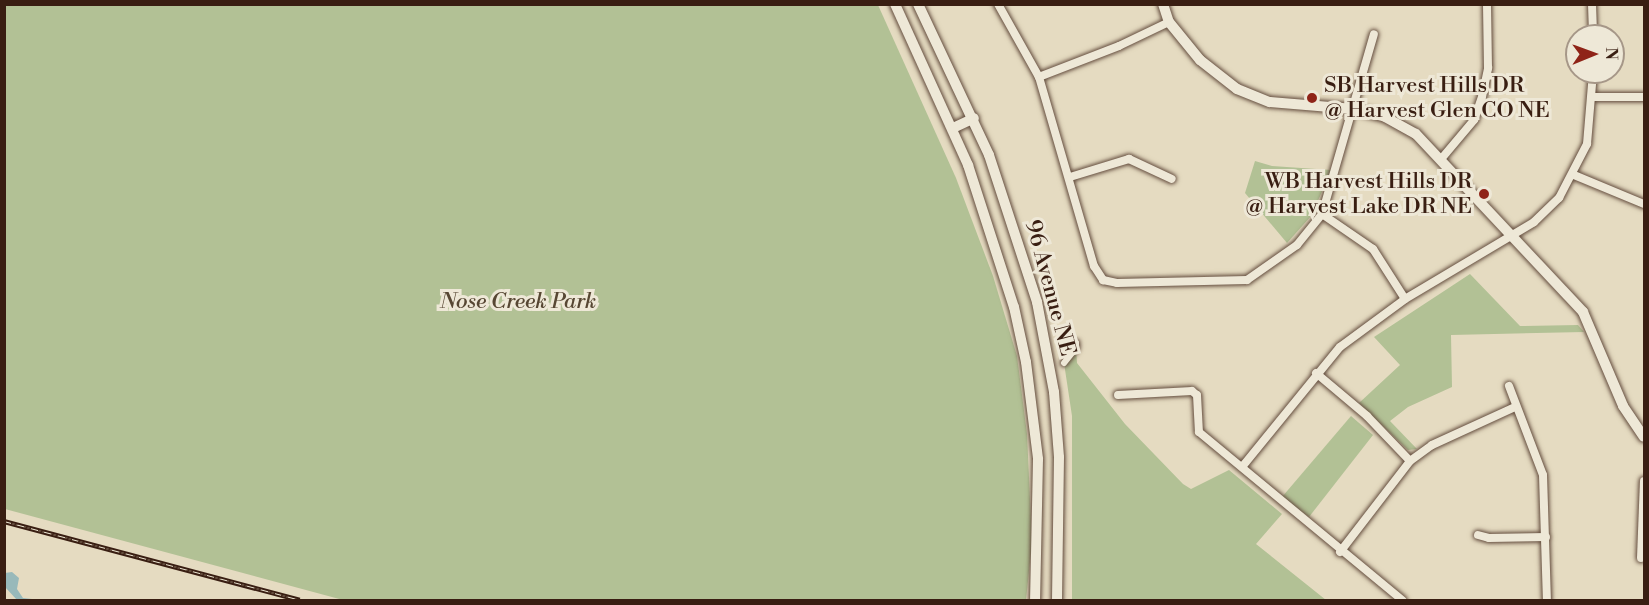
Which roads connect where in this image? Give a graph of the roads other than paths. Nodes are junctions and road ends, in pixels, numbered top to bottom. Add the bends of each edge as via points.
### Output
1 (895, 4) edge
2 (918, 4) edge
3 (998, 4) edge
4 (1163, 4) edge
5 (1487, 4) edge
6 (1592, 4) edge
7 (1169, 22) junction
8 (1593, 24) edge
9 (1374, 34) dead end
10 (1039, 77) junction
11 (1593, 84) edge
12 (1644, 97) edge
13 (1594, 98) junction
14 (1354, 108) junction
15 (974, 118) junction
16 (954, 128) junction
17 (1442, 158) junction
18 (1574, 175) junction
19 (1070, 177) junction
20 (1172, 179) dead end
21 (1644, 204) edge
22 (1322, 214) junction
23 (1511, 232) junction
24 (1405, 299) junction
25 (1067, 339) dead end
26 (1064, 363) dead end
27 (1316, 373) junction
28 (1509, 386) dead end
29 (1118, 395) dead end
30 (1515, 407) junction
31 (1644, 437) edge
32 (1410, 461) junction
33 (1242, 467) junction
34 (1644, 481) edge
35 (1478, 535) dead end
36 (1546, 537) junction
37 (1340, 552) junction
38 (1641, 558) dead end
39 (1035, 600) edge
40 (1057, 600) edge
41 (1402, 600) edge
42 (1547, 600) edge

1 - 16 main road, 96 Avenue NE
2 - 15 main road, 96 Avenue NE
3 - 10 street
4 - 7 main road
5 - 17 street via 1488,68 1482,97 1473,120
6 - 8 street
7 - 10 street
7 - 14 main road via 1200,60 1237,89 1270,102
9 - 14 street
10 - 19 street
11 - 13 street
12 - 13 street
13 - 18 street via 1587,144
14 - 17 main road via 1400,124
14 - 22 street
15 - 16 main road
15 - 40 main road, 96 Avenue NE via 1016,231 1049,354 1060,469
16 - 39 main road, 96 Avenue NE via 993,236 1026,362 1040,495
17 - 23 main road
18 - 21 street
18 - 23 street via 1559,198 1534,222
19 - 20 street via 1129,159
19 - 22 street via 1094,266 1103,280 1117,283 1247,280 1297,245
22 - 24 street via 1373,249
23 - 24 street
23 - 31 main road via 1583,312 1623,406
24 - 27 street via 1340,347
25 - 26 street via 1067,343 1076,343 1076,348
27 - 32 street via 1367,416
27 - 33 street
28 - 30 street
29 - 33 street via 1192,391 1197,395 1199,432
30 - 32 street via 1432,445
30 - 36 street via 1543,475
32 - 37 street
33 - 37 street
34 - 38 street
35 - 36 street
36 - 42 street
37 - 41 street

